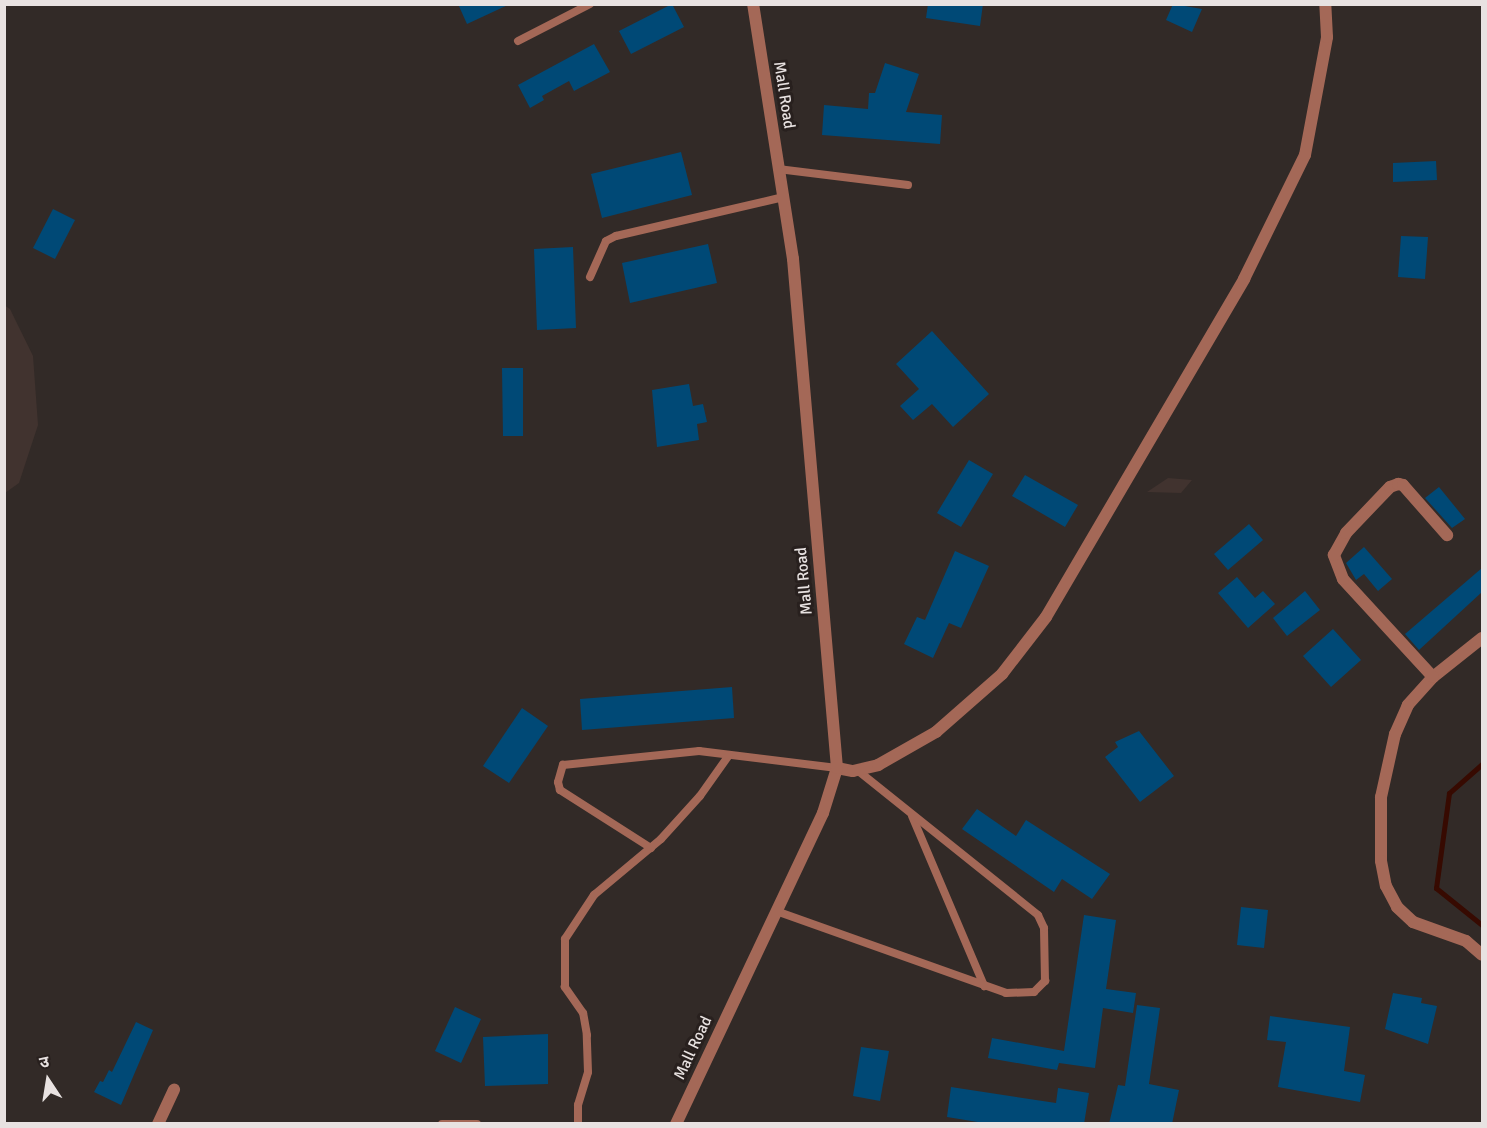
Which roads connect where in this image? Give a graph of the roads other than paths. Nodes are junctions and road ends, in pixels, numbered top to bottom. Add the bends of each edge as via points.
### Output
1 (590, 4) edge
2 (753, 4) edge
3 (1325, 4) edge
4 (518, 41) dead end
5 (778, 169) junction
6 (908, 184) dead end
7 (783, 197) junction
8 (590, 276) dead end
9 (1447, 535) dead end
10 (1482, 638) edge
11 (1433, 677) junction
12 (729, 755) junction
13 (837, 768) junction
14 (857, 770) junction
15 (910, 813) junction
16 (651, 848) junction
17 (776, 911) junction
18 (1482, 955) edge
19 (984, 986) junction
20 (174, 1090) dead end
21 (158, 1124) edge
22 (442, 1124) edge
23 (477, 1124) edge
24 (578, 1124) edge
25 (676, 1124) edge

1 - 4 lane
2 - 5 street, Mall Road
3 - 14 street via 1327,37 1305,155 1244,279 1046,617 1002,674 936,732 878,765
5 - 6 lane
5 - 7 street, Mall Road
7 - 8 lane via 616,236 606,241
7 - 13 street, Mall Road via 793,259
9 - 11 street via 1398,484 1390,487 1346,533 1334,555 1343,579
10 - 11 street
11 - 18 street via 1408,705 1395,734 1381,798 1381,861 1386,886 1397,907 1413,922 1466,941
12 - 13 lane
12 - 16 lane via 700,796
12 - 16 lane via 670,752 563,765 560,790
13 - 14 street
13 - 17 street, Mall Road via 823,813
14 - 15 lane
15 - 19 lane
15 - 19 lane via 1038,915 1044,928 1045,981 1034,992 1005,993
16 - 24 lane via 594,895 563,946 566,991 583,1014 587,1035 588,1072 578,1105
17 - 19 lane
17 - 25 street, Mall Road
20 - 21 street
22 - 23 lane

